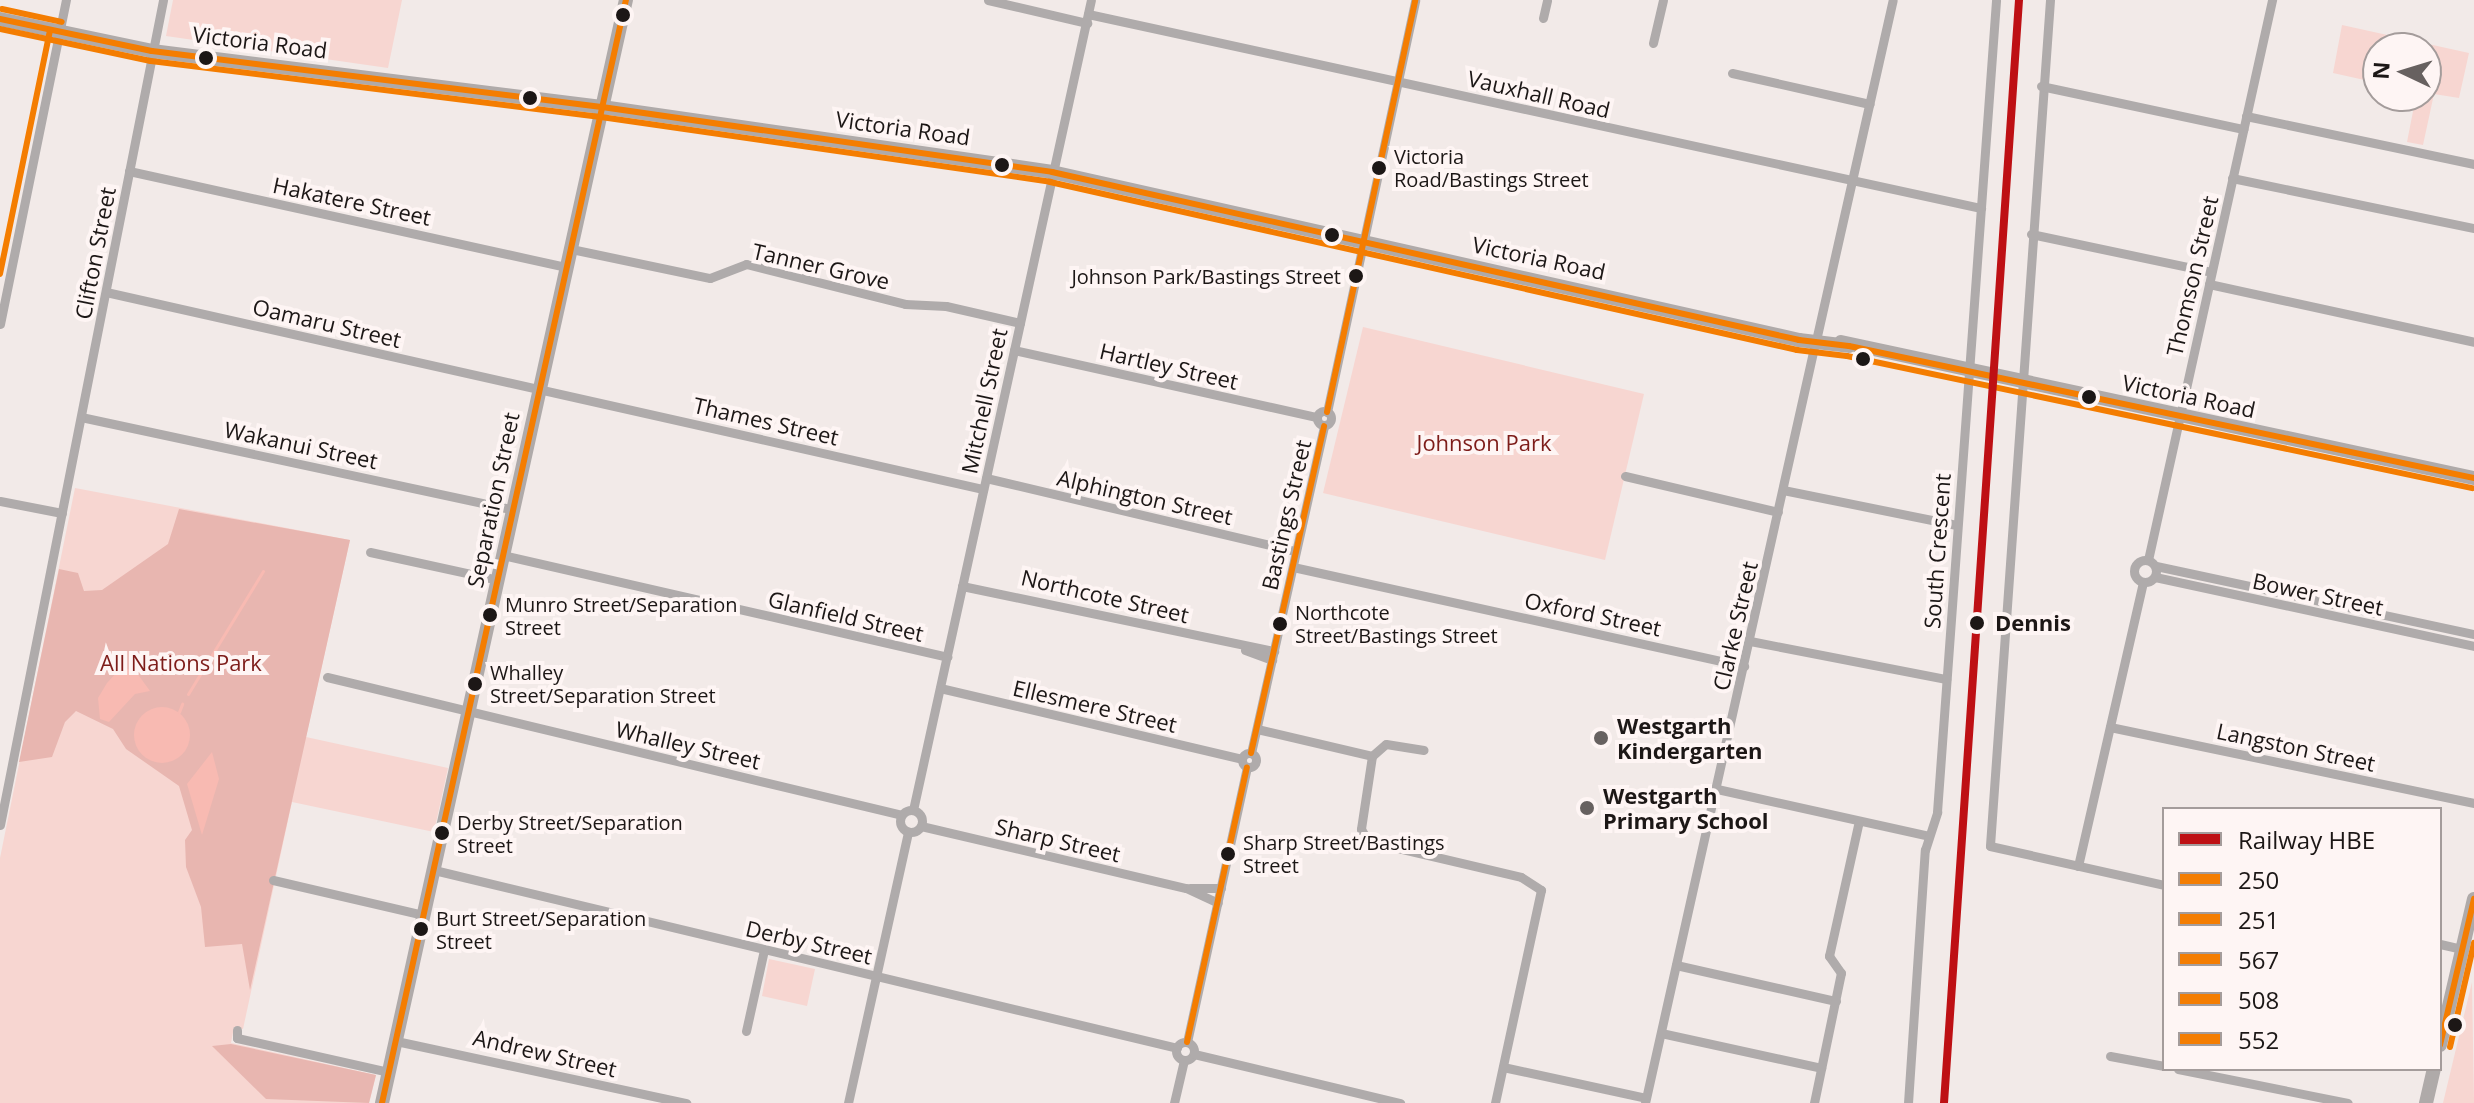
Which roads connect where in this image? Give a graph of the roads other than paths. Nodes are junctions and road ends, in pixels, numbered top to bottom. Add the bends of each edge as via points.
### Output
1 (66, 0) edge
2 (163, 0) edge
3 (626, 0) edge
4 (988, 0) edge
5 (1091, 0) edge
6 (1415, 0) edge
7 (1547, 0) edge
8 (1663, 0) edge
9 (1893, 0) edge
10 (1996, 0) edge
11 (2050, 0) edge
12 (2272, 0) edge
13 (1543, 18) dead end
14 (0, 19) edge
15 (1088, 19) junction
16 (60, 32) junction
17 (1653, 43) dead end
18 (152, 51) junction
19 (1732, 73) dead end
20 (1397, 81) junction
21 (2041, 86) junction
22 (1870, 104) junction
23 (602, 107) junction
24 (2246, 116) junction
25 (2243, 129) junction
26 (2474, 164) edge
27 (129, 171) junction
28 (1052, 172) junction
29 (2232, 178) junction
30 (1851, 183) junction
31 (1981, 208) junction
32 (2474, 228) edge
33 (2031, 234) junction
34 (1364, 242) junction
35 (571, 249) junction
36 (567, 267) junction
37 (2211, 272) junction
38 (2209, 284) junction
39 (106, 292) junction
40 (1020, 323) junction
41 (0, 324) edge
42 (1816, 340) junction
43 (2474, 342) edge
44 (1014, 350) junction
45 (1969, 371) junction
46 (2022, 382) junction
47 (540, 388) junction
48 (1327, 412) junction
49 (2177, 416) junction
50 (81, 417) junction
51 (1317, 417) junction
52 (1324, 426) junction
53 (1625, 476) dead end
54 (986, 478) junction
55 (2474, 478) edge
56 (983, 489) junction
57 (1783, 490) junction
58 (0, 501) edge
59 (513, 510) junction
60 (1778, 512) junction
61 (62, 513) junction
62 (1957, 525) junction
63 (1296, 551) junction
64 (370, 552) dead end
65 (503, 555) junction
66 (1293, 567) junction
67 (2153, 568) junction
68 (498, 580) junction
69 (2143, 582) junction
70 (962, 586) junction
71 (2474, 634) edge
72 (1750, 641) junction
73 (2474, 646) edge
74 (1273, 655) junction
75 (947, 657) junction
76 (1744, 666) junction
77 (327, 677) dead end
78 (1946, 679) junction
79 (940, 688) junction
80 (469, 711) junction
81 (2110, 727) junction
82 (1257, 729) junction
83 (1424, 750) dead end
84 (1372, 756) junction
85 (1247, 760) junction
86 (1717, 789) junction
87 (2474, 803) edge
88 (913, 810) junction
89 (902, 815) junction
90 (1859, 821) junction
91 (0, 825) edge
92 (921, 826) junction
93 (908, 832) junction
94 (1929, 836) junction
95 (2078, 866) junction
96 (434, 870) junction
97 (273, 880) dead end
98 (2162, 885) edge
99 (1186, 888) junction
100 (1221, 888) junction
101 (2474, 899) edge
102 (1218, 903) junction
103 (424, 915) junction
104 (2467, 940) edge
105 (2442, 944) edge
106 (764, 950) junction
107 (1676, 965) junction
108 (876, 976) junction
109 (1836, 1001) junction
110 (746, 1031) dead end
111 (1661, 1033) junction
112 (236, 1037) dead end
113 (2442, 1037) edge
114 (396, 1041) junction
115 (1187, 1042) junction
116 (1177, 1048) junction
117 (1194, 1054) junction
118 (2110, 1056) dead end
119 (1184, 1060) junction
120 (2162, 1066) edge
121 (1503, 1067) junction
122 (1821, 1068) junction
123 (2188, 1071) edge
124 (2434, 1071) edge
125 (389, 1072) junction
126 (1645, 1100) edge
127 (382, 1103) edge
128 (686, 1103) edge
129 (848, 1103) edge
130 (1174, 1103) edge
131 (1400, 1103) edge
132 (1495, 1103) edge
133 (1814, 1103) edge
134 (1908, 1103) edge
135 (2348, 1103) edge
136 (2426, 1103) edge

1 - 16 street
2 - 18 street, Clifton Street
3 - 23 street, Separation Street
4 - 15 street, Vauxhall Road
5 - 15 street, Mitchell Street
6 - 20 street
7 - 13 street
8 - 17 street
9 - 22 street, Clarke Street
10 - 31 street, South Crescent
11 - 21 street
12 - 24 street, Thomson Street
14 - 16 street, Victoria Road
15 - 20 street, Vauxhall Road
15 - 28 street, Mitchell Street
16 - 18 street, Victoria Road
16 - 41 street
18 - 23 street, Victoria Road
18 - 27 street, Clifton Street
19 - 22 street
20 - 30 street, Vauxhall Road
20 - 34 street
21 - 25 street
21 - 33 street
22 - 30 street, Clarke Street
23 - 28 street, Victoria Road
23 - 35 street, Separation Street
24 - 25 street, Thomson Street
24 - 26 street
25 - 29 street, Thomson Street
27 - 36 street, Hakatere Street
27 - 39 street, Clifton Street
28 - 34 street, Victoria Road
28 - 40 street, Mitchell Street
29 - 32 street
29 - 37 street, Thomson Street
30 - 31 street, Vauxhall Road
30 - 42 street, Clarke Street
31 - 45 street, South Crescent
33 - 37 street
33 - 46 street
34 - 42 street, Victoria Road
34 - 48 street
35 - 36 street, Separation Street
35 - 40 street, Tanner Grove via 710,278 746,264 905,304 946,306
36 - 47 street, Separation Street
37 - 38 street, Thomson Street
38 - 43 street
38 - 49 street, Thomson Street
39 - 47 street, Oamaru Street
39 - 50 street, Clifton Street
40 - 44 street, Mitchell Street
42 - 45 street, Victoria Road
42 - 57 street, Clarke Street
44 - 51 street, Hartley Street
44 - 54 street, Mitchell Street
45 - 46 street, Victoria Road
45 - 62 street, South Crescent
46 - 49 street, Victoria Road
46 - 95 street via 1990,846
47 - 56 street, Thames Street
47 - 59 street, Separation Street
48 - 51 street
48 - 52 street, Bastings Street via 1332,420
49 - 55 street, Victoria Road
49 - 67 street, Thomson Street
50 - 59 street, Wakanui Street
50 - 61 street, Clifton Street
51 - 52 street
52 - 63 street, Bastings Street
53 - 60 street
54 - 56 street, Mitchell Street
54 - 63 street, Alphington Street
56 - 70 street, Mitchell Street
57 - 60 street, Clarke Street
57 - 62 street
58 - 61 street
59 - 65 street, Separation Street
60 - 72 street, Clarke Street
61 - 91 street, Clifton Street
62 - 78 street, South Crescent
63 - 66 street, Bastings Street
64 - 68 street
65 - 68 street, Separation Street
65 - 75 street, Glanfield Street
66 - 74 street, Bastings Street
66 - 76 street, Oxford Street
67 - 69 street
67 - 69 street, Thomson Street via 2134,570
67 - 71 street, Bower Street
67 - 73 street, Bower Street
68 - 80 street, Separation Street
69 - 81 street
70 - 74 street, Northcote Street via 996,589
70 - 75 street, Mitchell Street
72 - 76 street, Clarke Street
72 - 78 street
74 - 82 street, Bastings Street
75 - 79 street, Mitchell Street
76 - 86 street, Clarke Street
77 - 80 street, Whalley Street
78 - 94 street, South Crescent via 1937,812
79 - 85 street, Ellesmere Street
79 - 88 street, Mitchell Street
80 - 89 street, Whalley Street
80 - 96 street, Separation Street
81 - 87 street, Langston Street
81 - 95 street
82 - 84 street
82 - 85 street, Bastings Street
83 - 84 street via 1386,744
84 - 121 street via 1361,829 1368,841 1535,882 1542,895
85 - 100 street, Bastings Street
86 - 90 street
86 - 107 street, Clarke Street
88 - 89 street
88 - 92 street via 921,815
89 - 93 street
90 - 94 street
90 - 109 street via 1829,956 1841,973
92 - 93 street
92 - 99 street, Sharp Street
93 - 108 street
94 - 134 street, South Crescent
95 - 98 street
96 - 103 street, Separation Street
96 - 106 street, Derby Street
97 - 103 street
99 - 100 street, Sharp Street
99 - 102 street, Sharp Street
100 - 102 street, Bastings Street
101 - 104 street
102 - 115 street, Bastings Street
103 - 114 street, Separation Street
104 - 105 street
104 - 113 street
106 - 108 street, Derby Street
106 - 110 street
107 - 109 street
107 - 111 street, Clarke Street
108 - 116 street, Derby Street
108 - 129 street
109 - 122 street
111 - 122 street
111 - 126 street, Clarke Street
112 - 125 street
114 - 125 street, Separation Street
114 - 128 street, Andrew Street
115 - 116 street
115 - 117 street
116 - 119 street
117 - 119 street
117 - 131 street
118 - 120 street
119 - 130 street
121 - 126 street
121 - 132 street
122 - 133 street
123 - 135 street
124 - 136 street
125 - 127 street, Separation Street

